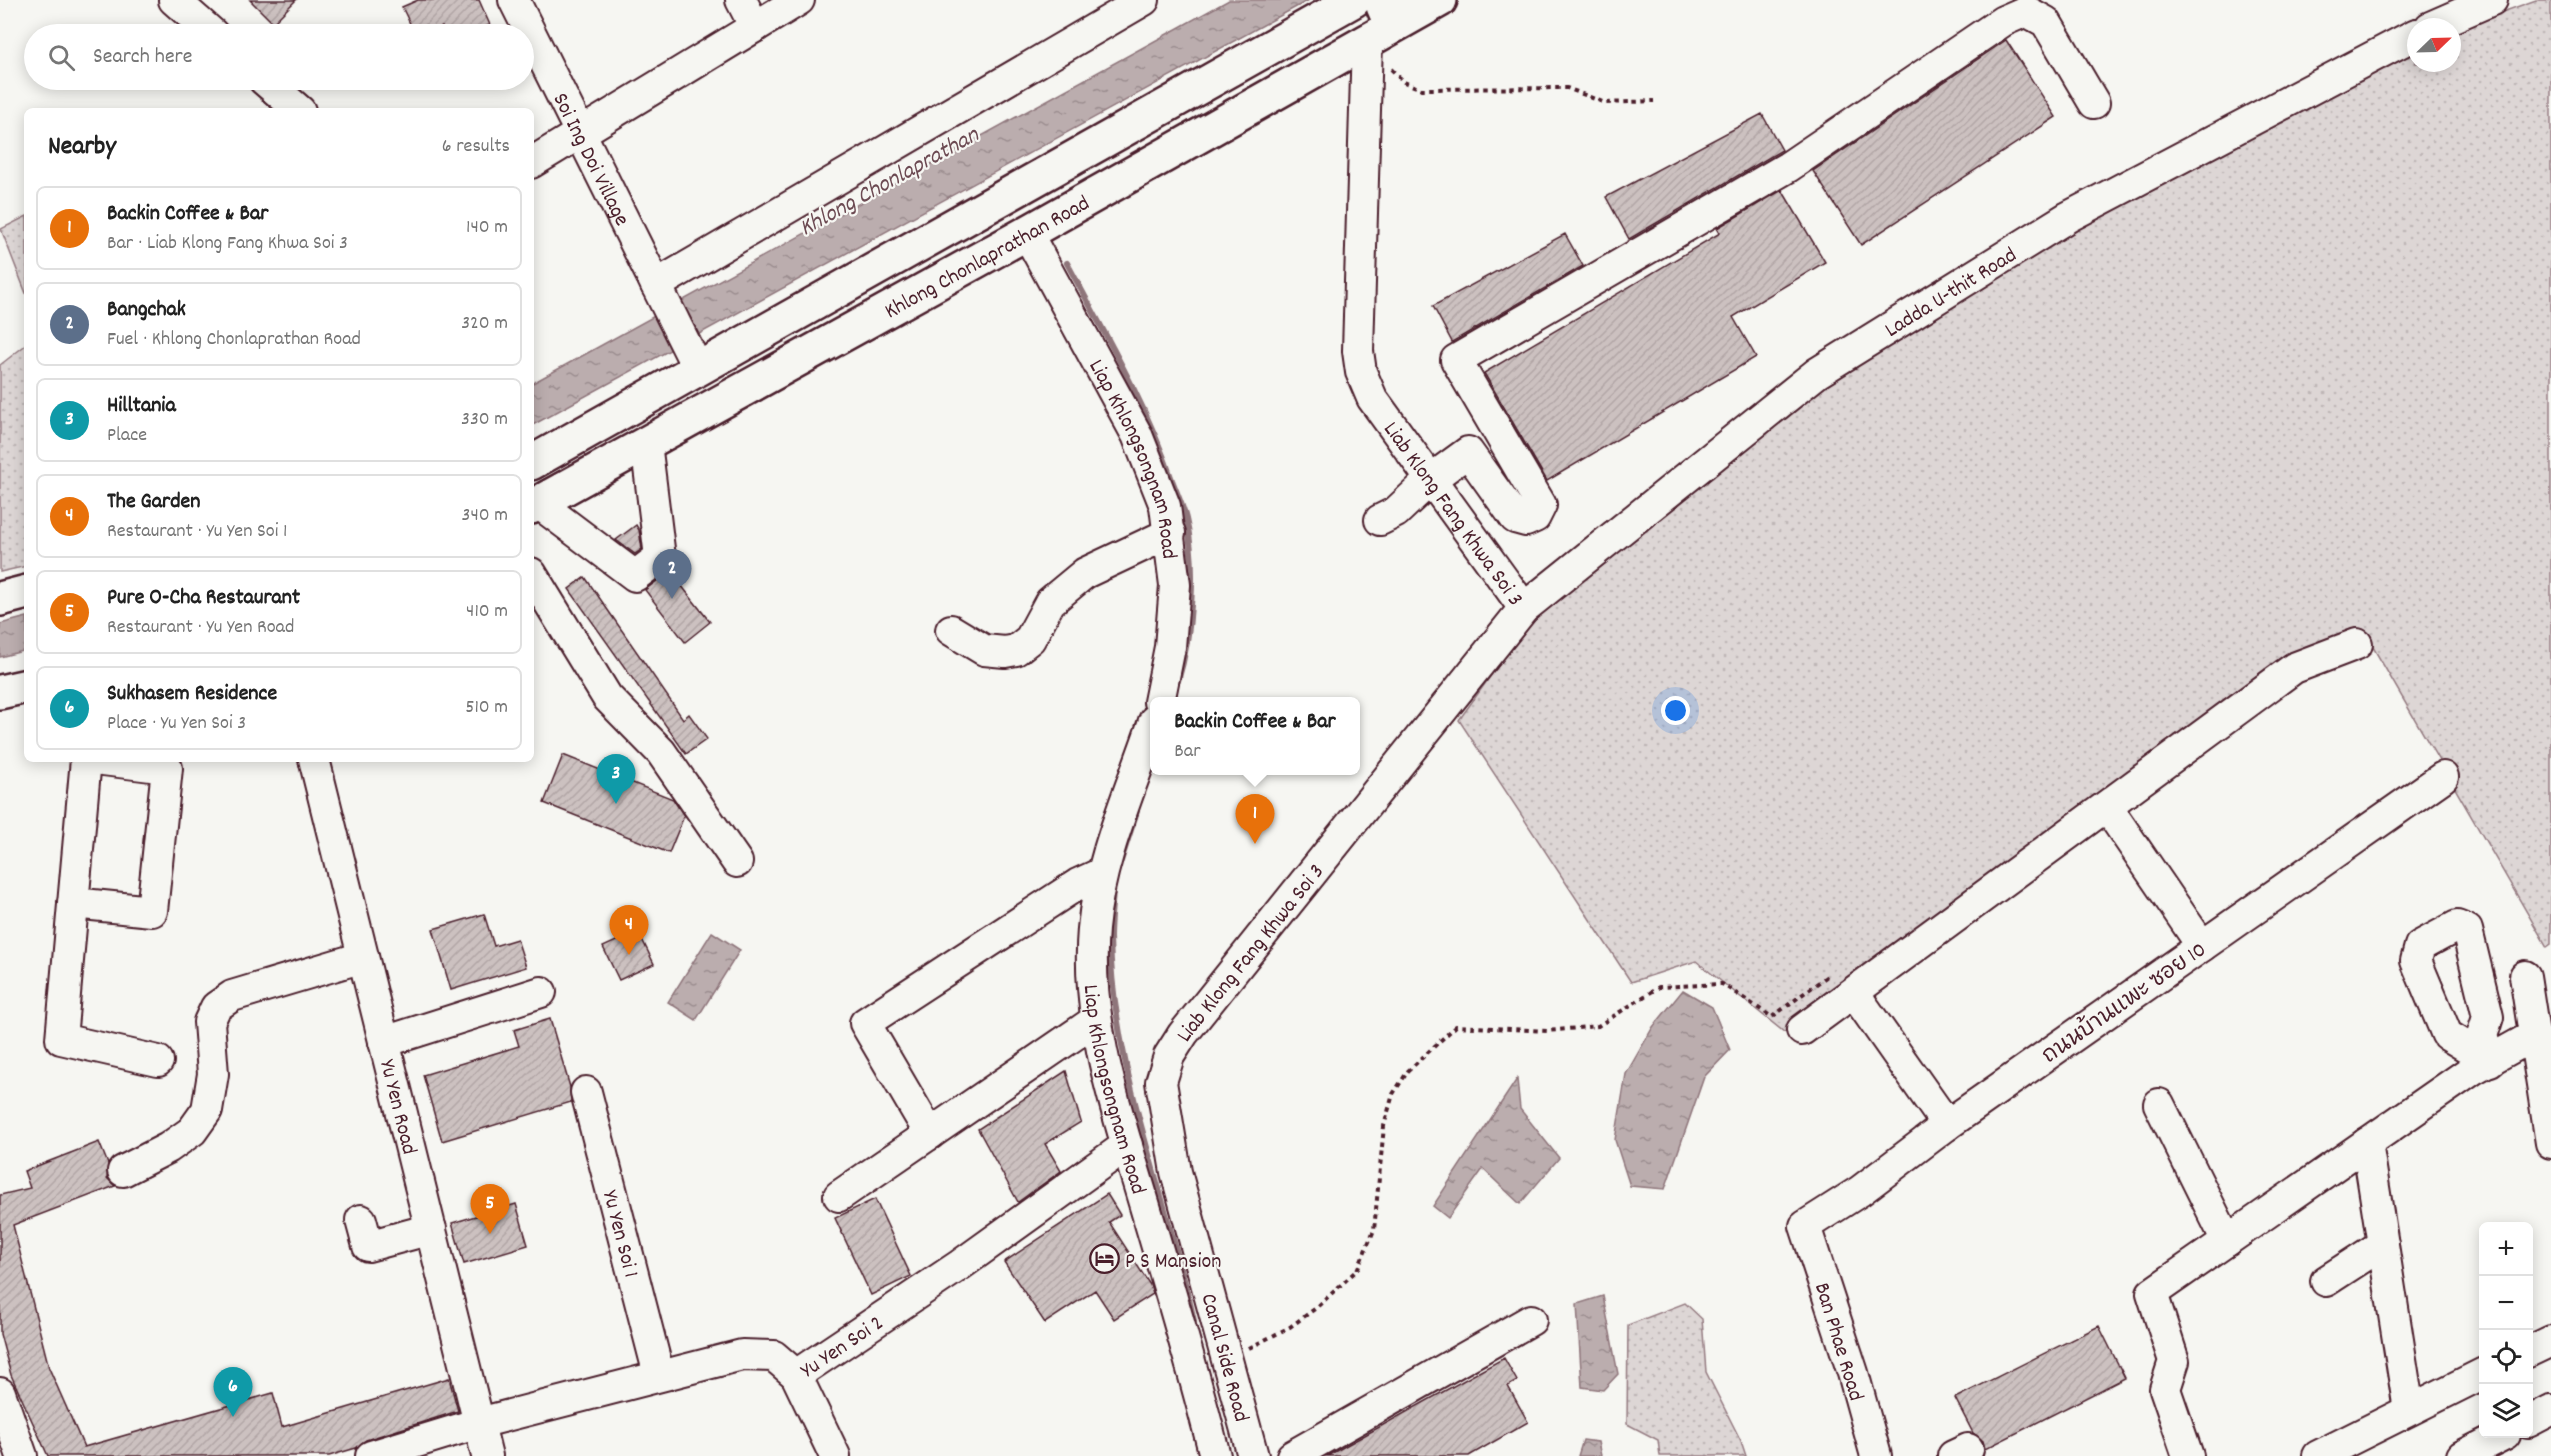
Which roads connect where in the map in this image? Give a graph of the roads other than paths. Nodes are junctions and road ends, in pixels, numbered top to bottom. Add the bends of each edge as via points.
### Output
1 (174, 0) edge
2 (514, 0) edge
3 (741, 0) edge
4 (799, 0) edge
5 (1143, 0) edge
6 (1354, 0) edge
7 (1385, 0) edge
8 (1440, 0) edge
9 (2492, 0) edge
10 (2438, 18) edge
11 (202, 24) edge
12 (526, 24) edge
13 (755, 27) junction
14 (2407, 33) edge
15 (1373, 38) junction
16 (534, 42) edge
17 (1337, 58) junction
18 (1221, 75) junction
19 (276, 90) edge
20 (2094, 103) dead end
21 (297, 108) edge
22 (579, 135) junction
23 (534, 161) edge
24 (1027, 233) junction
25 (656, 285) junction
26 (698, 369) junction
27 (646, 443) junction
28 (534, 461) edge
29 (1431, 480) junction
30 (534, 505) edge
31 (1380, 520) dead end
32 (1170, 533) junction
33 (534, 578) edge
34 (24, 593) edge
35 (0, 599) edge
36 (1524, 608) junction
37 (951, 630) dead end
38 (2357, 644) dead end
39 (24, 687) edge
40 (0, 692) edge
41 (1160, 697) edge
42 (1150, 735) edge
43 (86, 762) edge
44 (119, 762) edge
45 (315, 762) edge
46 (2442, 777) dead end
47 (2107, 807) junction
48 (736, 862) dead end
49 (1102, 873) junction
50 (73, 903) junction
51 (2202, 946) junction
52 (363, 957) junction
53 (2525, 976) dead end
54 (541, 992) dead end
55 (1854, 993) junction
56 (1096, 1020) junction
57 (1802, 1030) dead end
58 (2533, 1036) junction
59 (384, 1042) junction
60 (158, 1061) dead end
61 (1161, 1082) junction
62 (586, 1092) dead end
63 (1115, 1100) junction
64 (2159, 1104) dead end
65 (1947, 1125) junction
66 (930, 1134) junction
67 (2367, 1143) junction
68 (2551, 1143) edge
69 (1127, 1145) junction
70 (123, 1172) dead end
71 (839, 1196) dead end
72 (361, 1220) dead end
73 (1805, 1226) joint
74 (431, 1229) junction
75 (2227, 1241) junction
76 (2383, 1244) junction
77 (2326, 1281) dead end
78 (1531, 1320) dead end
79 (2551, 1341) edge
80 (2533, 1350) edge
81 (659, 1375) junction
82 (796, 1375) junction
83 (2479, 1375) edge
84 (0, 1394) edge
85 (2409, 1410) junction
86 (2551, 1410) edge
87 (2533, 1420) edge
88 (479, 1423) junction
89 (2497, 1438) edge
90 (22, 1456) edge
91 (371, 1456) edge
92 (488, 1456) edge
93 (835, 1456) edge
94 (1215, 1456) edge
95 (1253, 1456) edge
96 (1292, 1456) edge
97 (1876, 1456) edge
98 (2188, 1456) edge
99 (2318, 1456) edge
100 (2462, 1456) edge

1 - 11 street
2 - 12 street, Soi Ing Doi Village
3 - 13 street
4 - 13 street
5 - 25 street
6 - 18 main road, Khlong Chonlaprathan Road
7 - 8 main road via 1386,13 1395,17
8 - 15 main road, Khlong Chonlaprathan Road
9 - 10 street, Ladda U-thit Road
13 - 22 street
14 - 36 street, Ladda U-thit Road via 2068,217 1817,373
15 - 17 main road, Khlong Chonlaprathan Road
15 - 29 street, Liab Klong Fang Khwa Soi 3 via 1358,351 1361,372 1372,398
16 - 22 street, Soi Ing Doi Village
17 - 18 main road via 1345,46 1340,40 1269,78
17 - 24 main road, Khlong Chonlaprathan Road
18 - 26 main road, Khlong Chonlaprathan Road
19 - 21 street
20 - 29 street via 2046,22 2026,11 2003,21 1788,167 1456,360 1541,504 1535,517 1526,521 1515,518 1468,452
22 - 23 street
22 - 25 street, Soi Ing Doi Village
24 - 27 main road, Khlong Chonlaprathan Road
24 - 32 street, Liap Khlongsongnam Road via 1137,435 1165,506
25 - 26 street, Soi Ing Doi Village
26 - 28 main road, Khlong Chonlaprathan Road
27 - 30 main road, Khlong Chonlaprathan Road
27 - 30 street via 660,557 635,576
29 - 31 street via 1396,512
29 - 36 street, Liab Klong Fang Khwa Soi 3
32 - 37 street via 1085,573 1050,602 1030,639 1016,650 984,650
32 - 41 street, Liap Khlongsongnam Road via 1174,585 1170,647
33 - 48 street via 607,697 661,753
34 - 35 main road
36 - 61 street, Liab Klong Fang Khwa Soi 3 via 1183,1034 1169,1056
38 - 47 street via 2294,669
39 - 40 main road
42 - 49 street, Liap Khlongsongnam Road
43 - 50 street
44 - 50 street via 166,768 152,911
45 - 52 street, Yu Yen Road
46 - 51 street, ถนนบ้านแพะ ซอย 10
47 - 51 street
47 - 55 street
49 - 56 street, Liap Khlongsongnam Road via 1093,928
49 - 66 street via 1078,884 865,1023
50 - 60 street via 61,1039
51 - 65 street, ถนนบ้านแพะ ซอย 10
52 - 59 street, Yu Yen Road
52 - 70 street via 232,996 216,1007 209,1022 213,1074 207,1110 192,1131
53 - 58 street
54 - 59 street
55 - 57 street
55 - 65 street
56 - 63 street, Liap Khlongsongnam Road
56 - 66 street
58 - 67 street via 2472,1070
58 - 68 street
59 - 74 street, Yu Yen Road
61 - 63 street
61 - 95 street, Canal Side Road via 1176,1172
62 - 81 street, Yu Yen Soi 1
63 - 69 street, Liap Khlongsongnam Road
64 - 75 street
65 - 73 street, ถนนบ้านแพะ ซอย 10 via 1860,1191
66 - 71 street
67 - 75 street
67 - 76 street
69 - 82 street, Yu Yen Soi 2 via 960,1265
69 - 94 street, Liap Khlongsongnam Road
72 - 74 street via 368,1246
73 - 97 street, Ban Phae Road
74 - 88 street, Yu Yen Road
75 - 98 street via 2152,1293 2174,1361 2165,1389
76 - 77 street
76 - 85 street
78 - 96 street
79 - 80 street
81 - 82 street, Yu Yen Soi 2 via 742,1354 774,1356
81 - 88 street, Yu Yen Soi 2
82 - 93 street
83 - 85 street
84 - 90 street
85 - 99 street
86 - 87 street
88 - 91 street, Yu Yen Soi 2
88 - 92 street, Yu Yen Road
89 - 100 street

